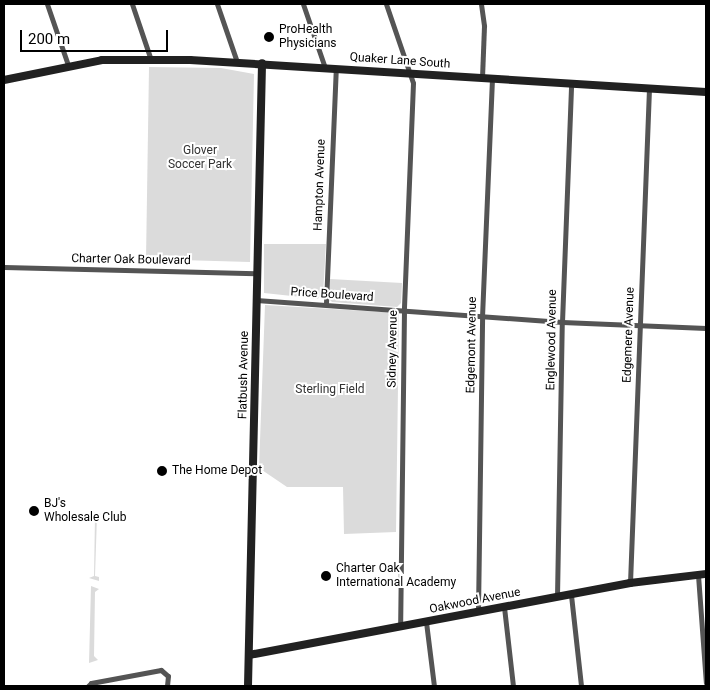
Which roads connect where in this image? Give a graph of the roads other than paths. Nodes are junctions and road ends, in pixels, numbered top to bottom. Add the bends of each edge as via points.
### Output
1 (47, 4) edge
2 (132, 4) edge
3 (217, 4) edge
4 (303, 4) edge
5 (386, 4) edge
6 (481, 4) edge
7 (151, 60) junction
8 (237, 62) junction
9 (262, 63) junction
10 (68, 65) junction
11 (325, 68) junction
12 (336, 68) junction
13 (410, 73) junction
14 (482, 78) junction
15 (492, 78) junction
16 (4, 80) edge
17 (571, 83) junction
18 (649, 88) junction
19 (706, 92) edge
20 (4, 267) edge
21 (257, 272) junction
22 (256, 300) junction
23 (326, 303) junction
24 (404, 310) junction
25 (482, 317) junction
26 (562, 322) junction
27 (639, 326) junction
28 (706, 328) edge
29 (702, 574) edge
30 (630, 583) junction
31 (571, 595) junction
32 (557, 597) junction
33 (504, 607) junction
34 (478, 612) junction
35 (426, 622) junction
36 (400, 626) junction
37 (249, 655) junction
38 (706, 683) edge
39 (88, 686) edge
40 (167, 686) edge
41 (248, 686) edge
42 (434, 686) edge
43 (513, 686) edge
44 (581, 686) edge

1 - 10 street
2 - 7 street
3 - 8 street
4 - 11 street
5 - 13 street, Sidney Avenue
6 - 14 street via 484,26
7 - 8 street, Quaker Lane South
7 - 10 street, Quaker Lane South via 102,60
8 - 9 street, Quaker Lane South
9 - 11 street, Quaker Lane South
9 - 21 street, Flatbush Avenue
10 - 16 street, Quaker Lane South
11 - 12 street, Quaker Lane South
12 - 13 street, Quaker Lane South
12 - 23 street, Hampton Avenue
13 - 14 street, Quaker Lane South
13 - 24 street, Sidney Avenue via 413,82
14 - 15 street, Quaker Lane South
15 - 17 street, Quaker Lane South
15 - 25 street, Edgemont Avenue
17 - 18 street, Quaker Lane South
17 - 26 street, Englewood Avenue
18 - 19 street, Quaker Lane South
18 - 27 street, Edgemere Avenue
20 - 21 street, Charter Oak Boulevard
21 - 22 street, Flatbush Avenue
22 - 23 street, Price Boulevard
22 - 37 street, Flatbush Avenue
23 - 24 street, Price Boulevard
24 - 25 street, Price Boulevard
24 - 36 street, Sidney Avenue
25 - 26 street, Price Boulevard
25 - 34 street, Edgemont Avenue
26 - 27 street, Price Boulevard
26 - 32 street, Englewood Avenue
27 - 28 street, Price Boulevard
27 - 30 street, Edgemere Avenue
29 - 30 street, Oakwood Avenue
29 - 38 street
30 - 31 street, Oakwood Avenue
31 - 32 street, Oakwood Avenue
31 - 44 street
32 - 33 street, Oakwood Avenue
33 - 34 street, Oakwood Avenue
33 - 43 street
34 - 35 street, Oakwood Avenue
35 - 36 street, Oakwood Avenue
35 - 42 street
36 - 37 street, Oakwood Avenue
37 - 41 street, Flatbush Avenue
39 - 40 street via 166,672

